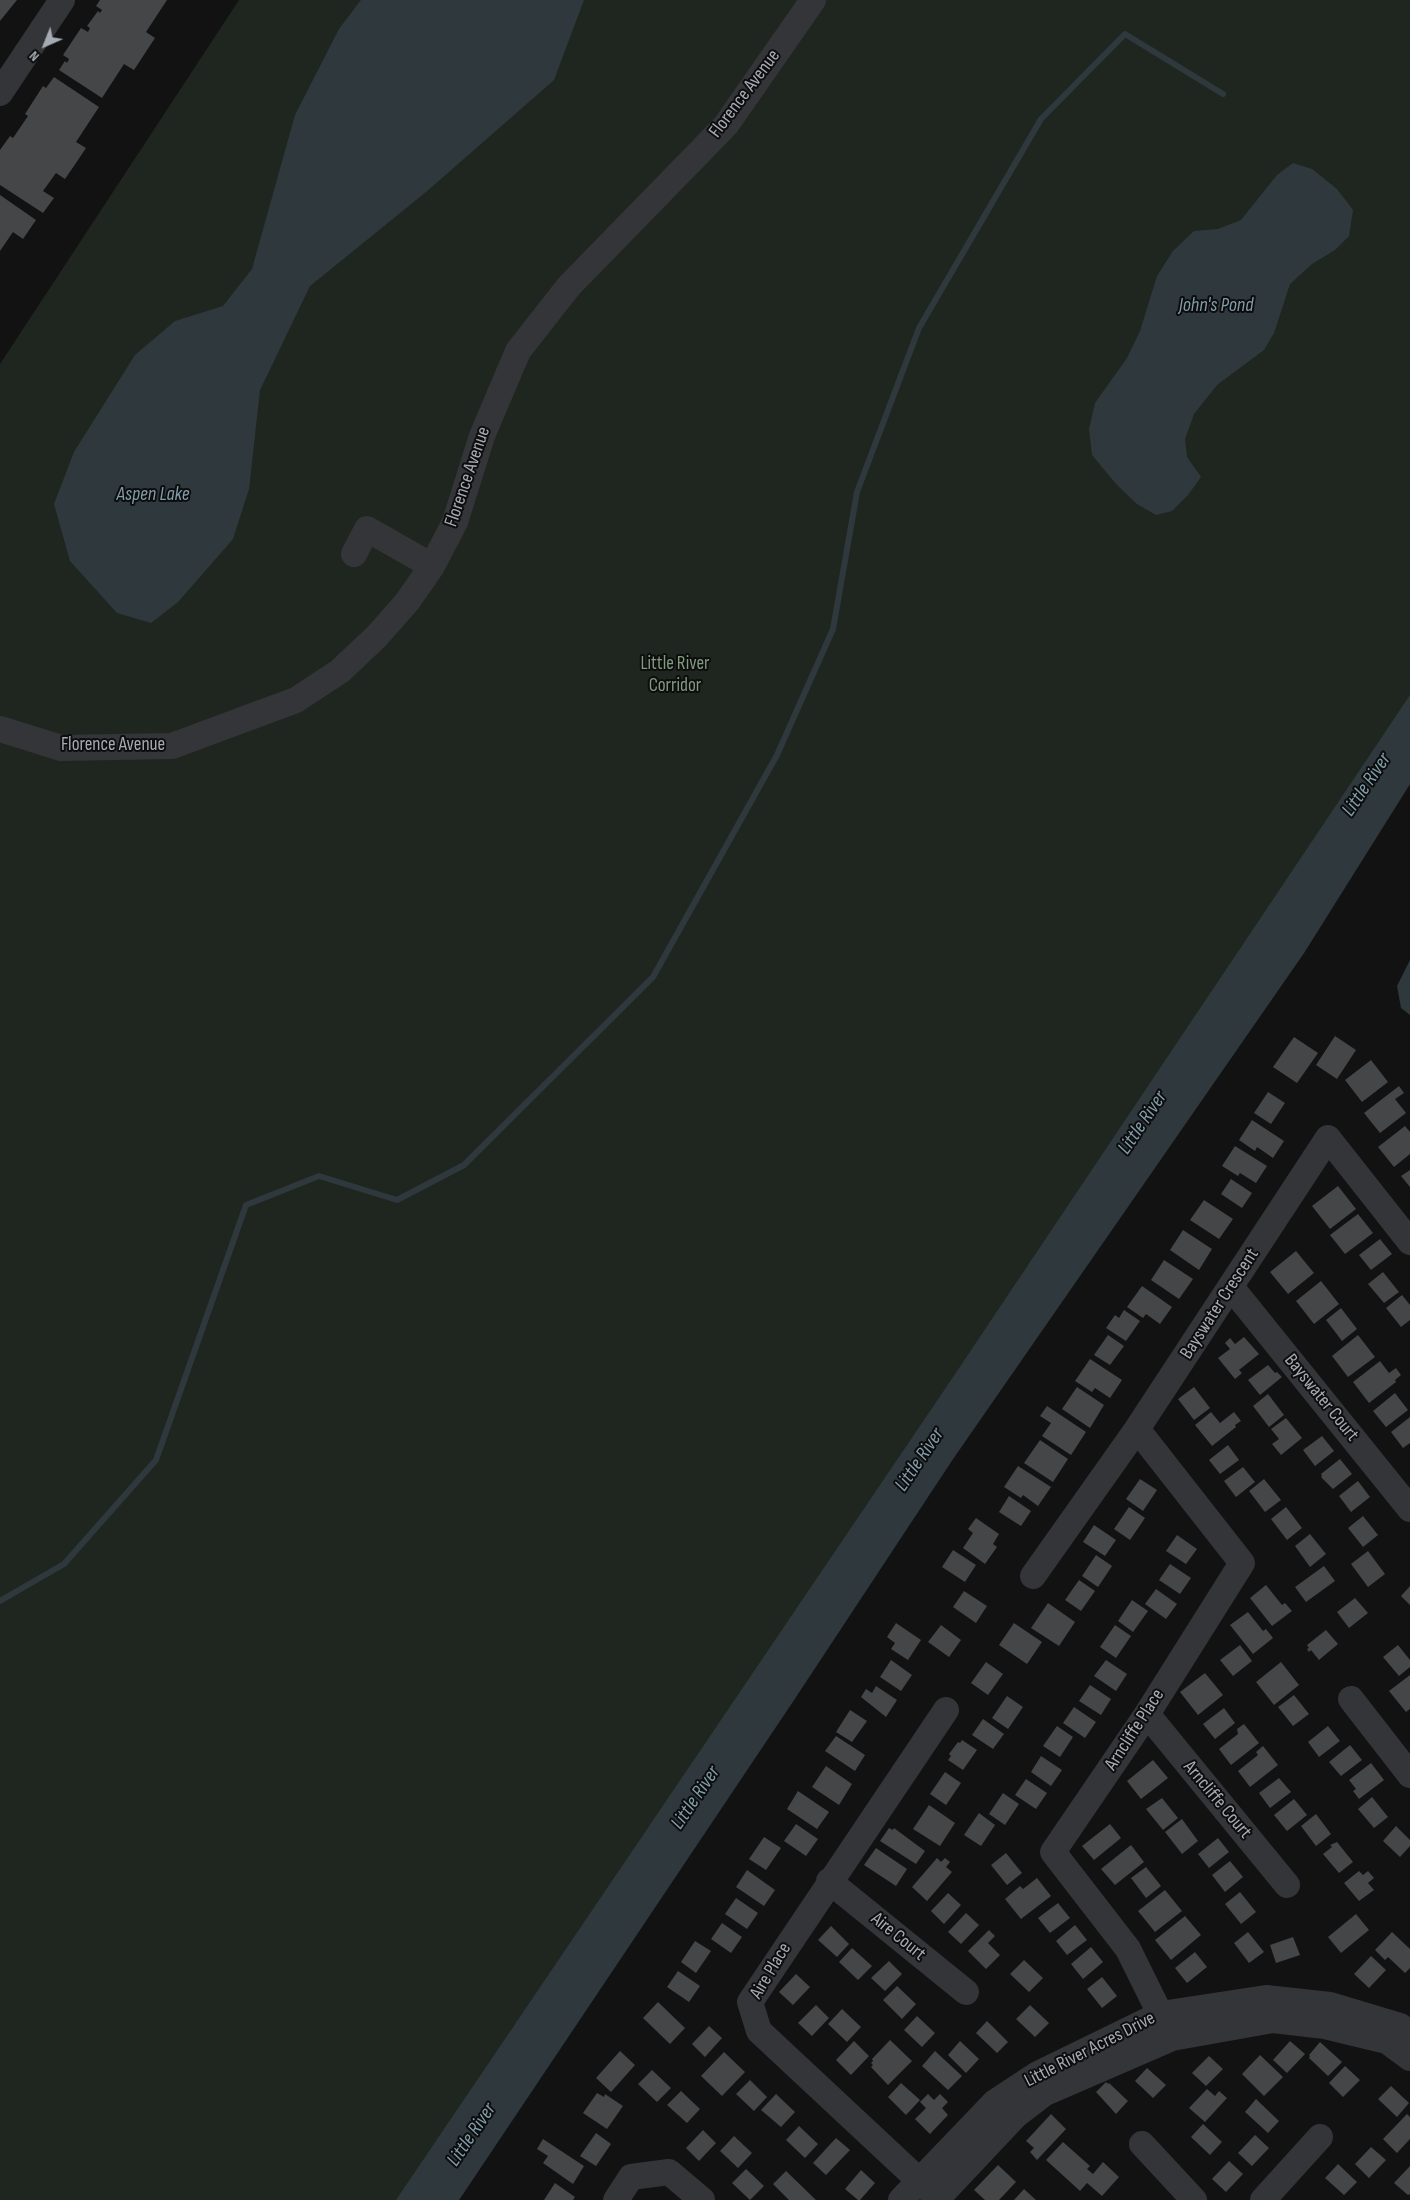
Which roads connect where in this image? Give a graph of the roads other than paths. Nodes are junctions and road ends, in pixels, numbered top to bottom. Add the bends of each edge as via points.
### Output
1 (62, 0) edge
2 (813, 0) edge
3 (0, 93) edge
4 (354, 554) dead end
5 (432, 566) junction
6 (0, 729) edge
7 (1410, 1242) edge
8 (1232, 1287) junction
9 (1136, 1429) junction
10 (1410, 1509) edge
11 (1034, 1576) dead end
12 (1350, 1699) dead end
13 (946, 1710) dead end
14 (1146, 1714) junction
15 (1410, 1775) edge
16 (829, 1881) junction
17 (1287, 1885) dead end
18 (966, 1992) dead end
19 (1161, 2014) junction
20 (1402, 2029) edge
21 (1172, 2038) junction
22 (1410, 2058) edge
23 (1320, 2137) dead end
24 (1142, 2144) dead end
25 (919, 2180) junction
26 (938, 2199) edge
27 (616, 2200) edge
28 (702, 2200) edge
29 (900, 2200) edge
30 (1194, 2200) edge
31 (1263, 2200) edge

1 - 3 street
2 - 5 street, Florence Avenue via 726,125 569,286 518,351 482,436 455,522
4 - 5 street via 367,529
5 - 6 street, Florence Avenue via 407,602 377,636 340,671 296,700 172,746 61,748
7 - 8 street, Bayswater Crescent via 1328,1138
8 - 9 street, Bayswater Crescent
8 - 10 street, Bayswater Court
9 - 11 street, Bayswater Crescent
9 - 14 street, Arncliffe Place via 1242,1563
12 - 15 street
13 - 16 street, Aire Place
14 - 17 street, Arncliffe Court
14 - 19 street, Arncliffe Place via 1053,1852 1128,1949
16 - 18 street, Aire Court
16 - 25 street, Aire Place via 750,2002 759,2031
19 - 20 street, Little River Acres Drive via 1266,1998 1330,2005
19 - 21 street, Arncliffe Place
19 - 25 street, Little River Acres Drive via 1036,2075 995,2102
20 - 21 street, Little River Acres Drive via 1273,2020
20 - 22 street, Little River Acres Drive
21 - 26 street, Little River Acres Drive via 1046,2093 1015,2116
23 - 31 street
24 - 30 street
25 - 26 street, Aire Place
25 - 29 street, Little River Acres Drive
27 - 28 street via 631,2177 668,2172

